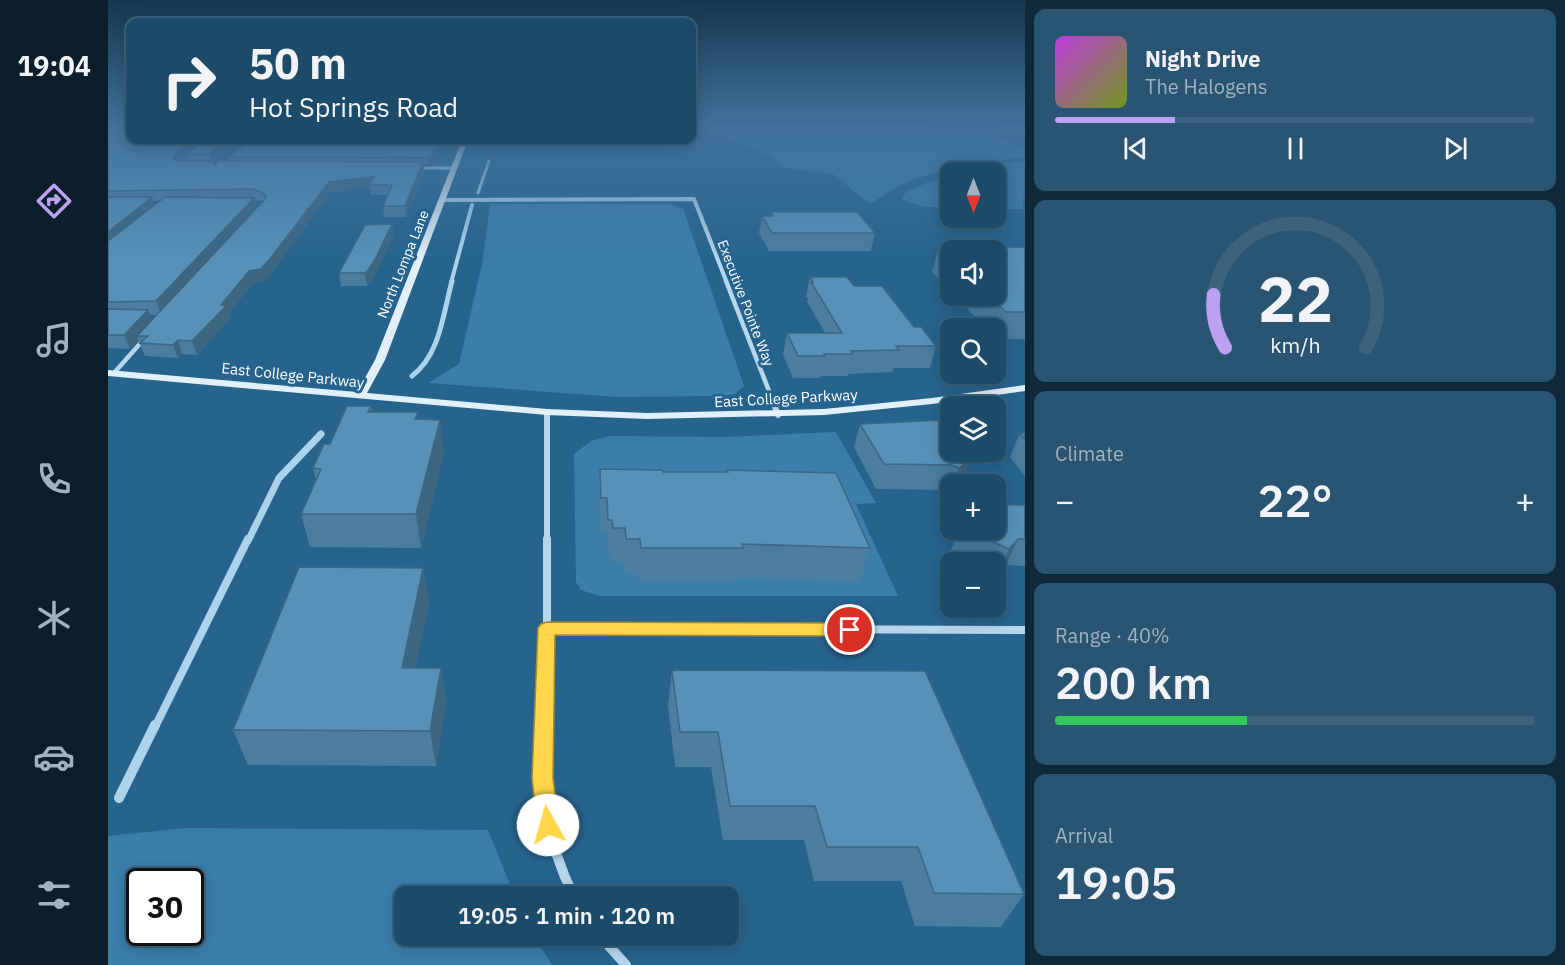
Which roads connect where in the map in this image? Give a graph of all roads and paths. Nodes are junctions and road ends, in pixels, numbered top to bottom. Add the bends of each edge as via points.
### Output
1 (454, 170) edge
2 (444, 200) junction
3 (149, 333) edge
4 (111, 373) edge
5 (1025, 388) edge
6 (360, 396) junction
7 (547, 412) junction
8 (778, 415) junction
9 (547, 628) junction
10 (1025, 630) edge
11 (569, 886) edge
12 (609, 946) edge
13 (626, 965) edge

1 - 2 street, North Lompa Lane
2 - 6 street, North Lompa Lane via 380,360
2 - 8 street, Executive Pointe Way via 694,199
3 - 4 street
4 - 6 street, East College Parkway
5 - 8 street, East College Parkway via 878,408
6 - 7 street, East College Parkway
7 - 8 street, East College Parkway
7 - 9 street
9 - 10 street
9 - 11 street via 542,778 549,838
12 - 13 street

